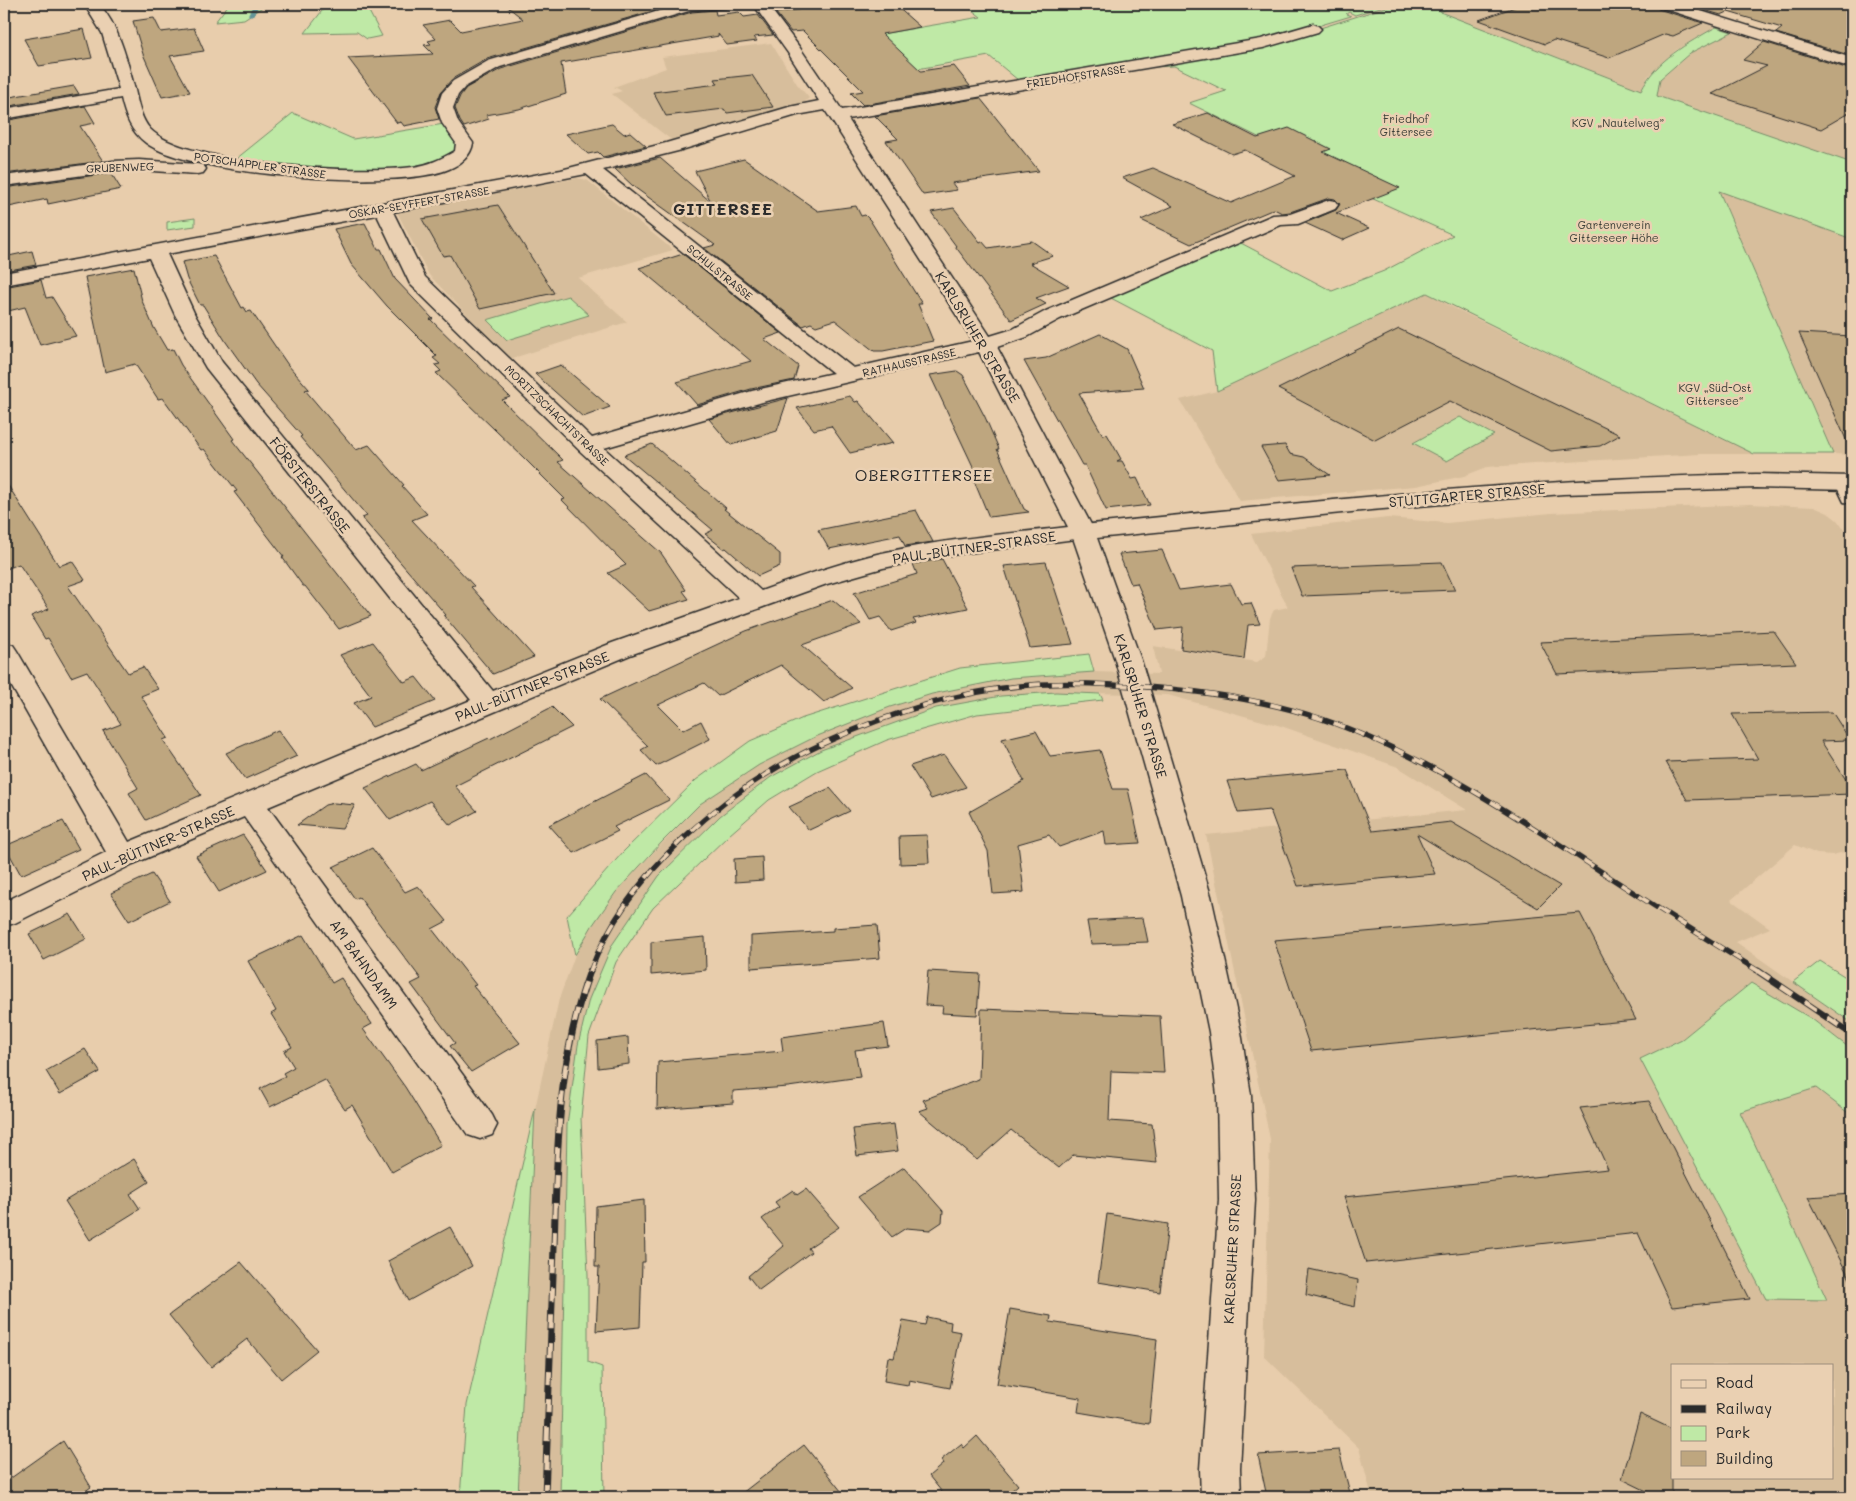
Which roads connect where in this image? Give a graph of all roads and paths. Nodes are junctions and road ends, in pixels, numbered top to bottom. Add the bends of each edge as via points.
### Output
1 (91, 4) edge
2 (725, 4) edge
3 (760, 4) edge
4 (1664, 4) edge
5 (695, 5) edge
6 (1313, 29) dead end
7 (1852, 63) edge
8 (128, 92) junction
9 (834, 110) junction
10 (4, 114) edge
11 (264, 168) junction
12 (590, 168) junction
13 (4, 181) edge
14 (1329, 205) dead end
15 (383, 209) junction
16 (156, 252) junction
17 (4, 279) edge
18 (985, 344) junction
19 (850, 376) junction
20 (588, 446) junction
21 (1850, 488) edge
22 (1083, 532) junction
23 (756, 600) junction
24 (4, 651) edge
25 (488, 703) junction
26 (249, 802) junction
27 (123, 856) junction
28 (4, 915) edge
29 (480, 1125) dead end
30 (1221, 1497) edge

1 - 8 street, POTSCHAPPLER STRASSE via 110,33
2 - 5 street, POTSCHAPPLER STRASSE
3 - 9 street, KARLSRUHER STRASSE
4 - 7 street
5 - 11 street, POTSCHAPPLER STRASSE via 509,59 469,76 450,93 445,108 450,123 464,143 464,150 455,160 439,167 364,174 313,174
6 - 9 street, FRIEDHOFSTRASSE via 1263,43
8 - 10 street
8 - 11 street, POTSCHAPPLER STRASSE via 136,124 157,143 187,155
9 - 12 street, OSKAR-SEYFFERT-STRASSE via 795,110
9 - 18 street, KARLSRUHER STRASSE
11 - 13 street, GRUBENWEG via 250,174 113,166
12 - 15 street, OSKAR-SEYFFERT-STRASSE
12 - 19 street, SCHULSTRASSE
14 - 18 street, RATHAUSSTRASSE via 1292,220 1279,219 1020,333
15 - 16 street, OSKAR-SEYFFERT-STRASSE
15 - 20 street, MORITZSCHACHTSTRASSE via 417,280
16 - 17 street, OSKAR-SEYFFERT-STRASSE
16 - 25 street, FÖRSTERSTRASSE via 185,315 213,364
18 - 19 street, RATHAUSSTRASSE
18 - 22 street, KARLSRUHER STRASSE
19 - 20 street, RATHAUSSTRASSE via 760,396
20 - 23 street, MORITZSCHACHTSTRASSE
21 - 22 street, STUTTGARTER STRASSE via 1755,481 1531,489
22 - 23 street, PAUL-BÜTTNER-STRASSE via 951,548 879,561
22 - 30 street, KARLSRUHER STRASSE via 1126,652 1196,896 1228,1050 1234,1095 1237,1200 1220,1469
23 - 25 street, PAUL-BÜTTNER-STRASSE
24 - 27 street
25 - 26 street, PAUL-BÜTTNER-STRASSE
26 - 27 street, PAUL-BÜTTNER-STRASSE
26 - 29 street, AM BAHNDAMM
27 - 28 street, PAUL-BÜTTNER-STRASSE

